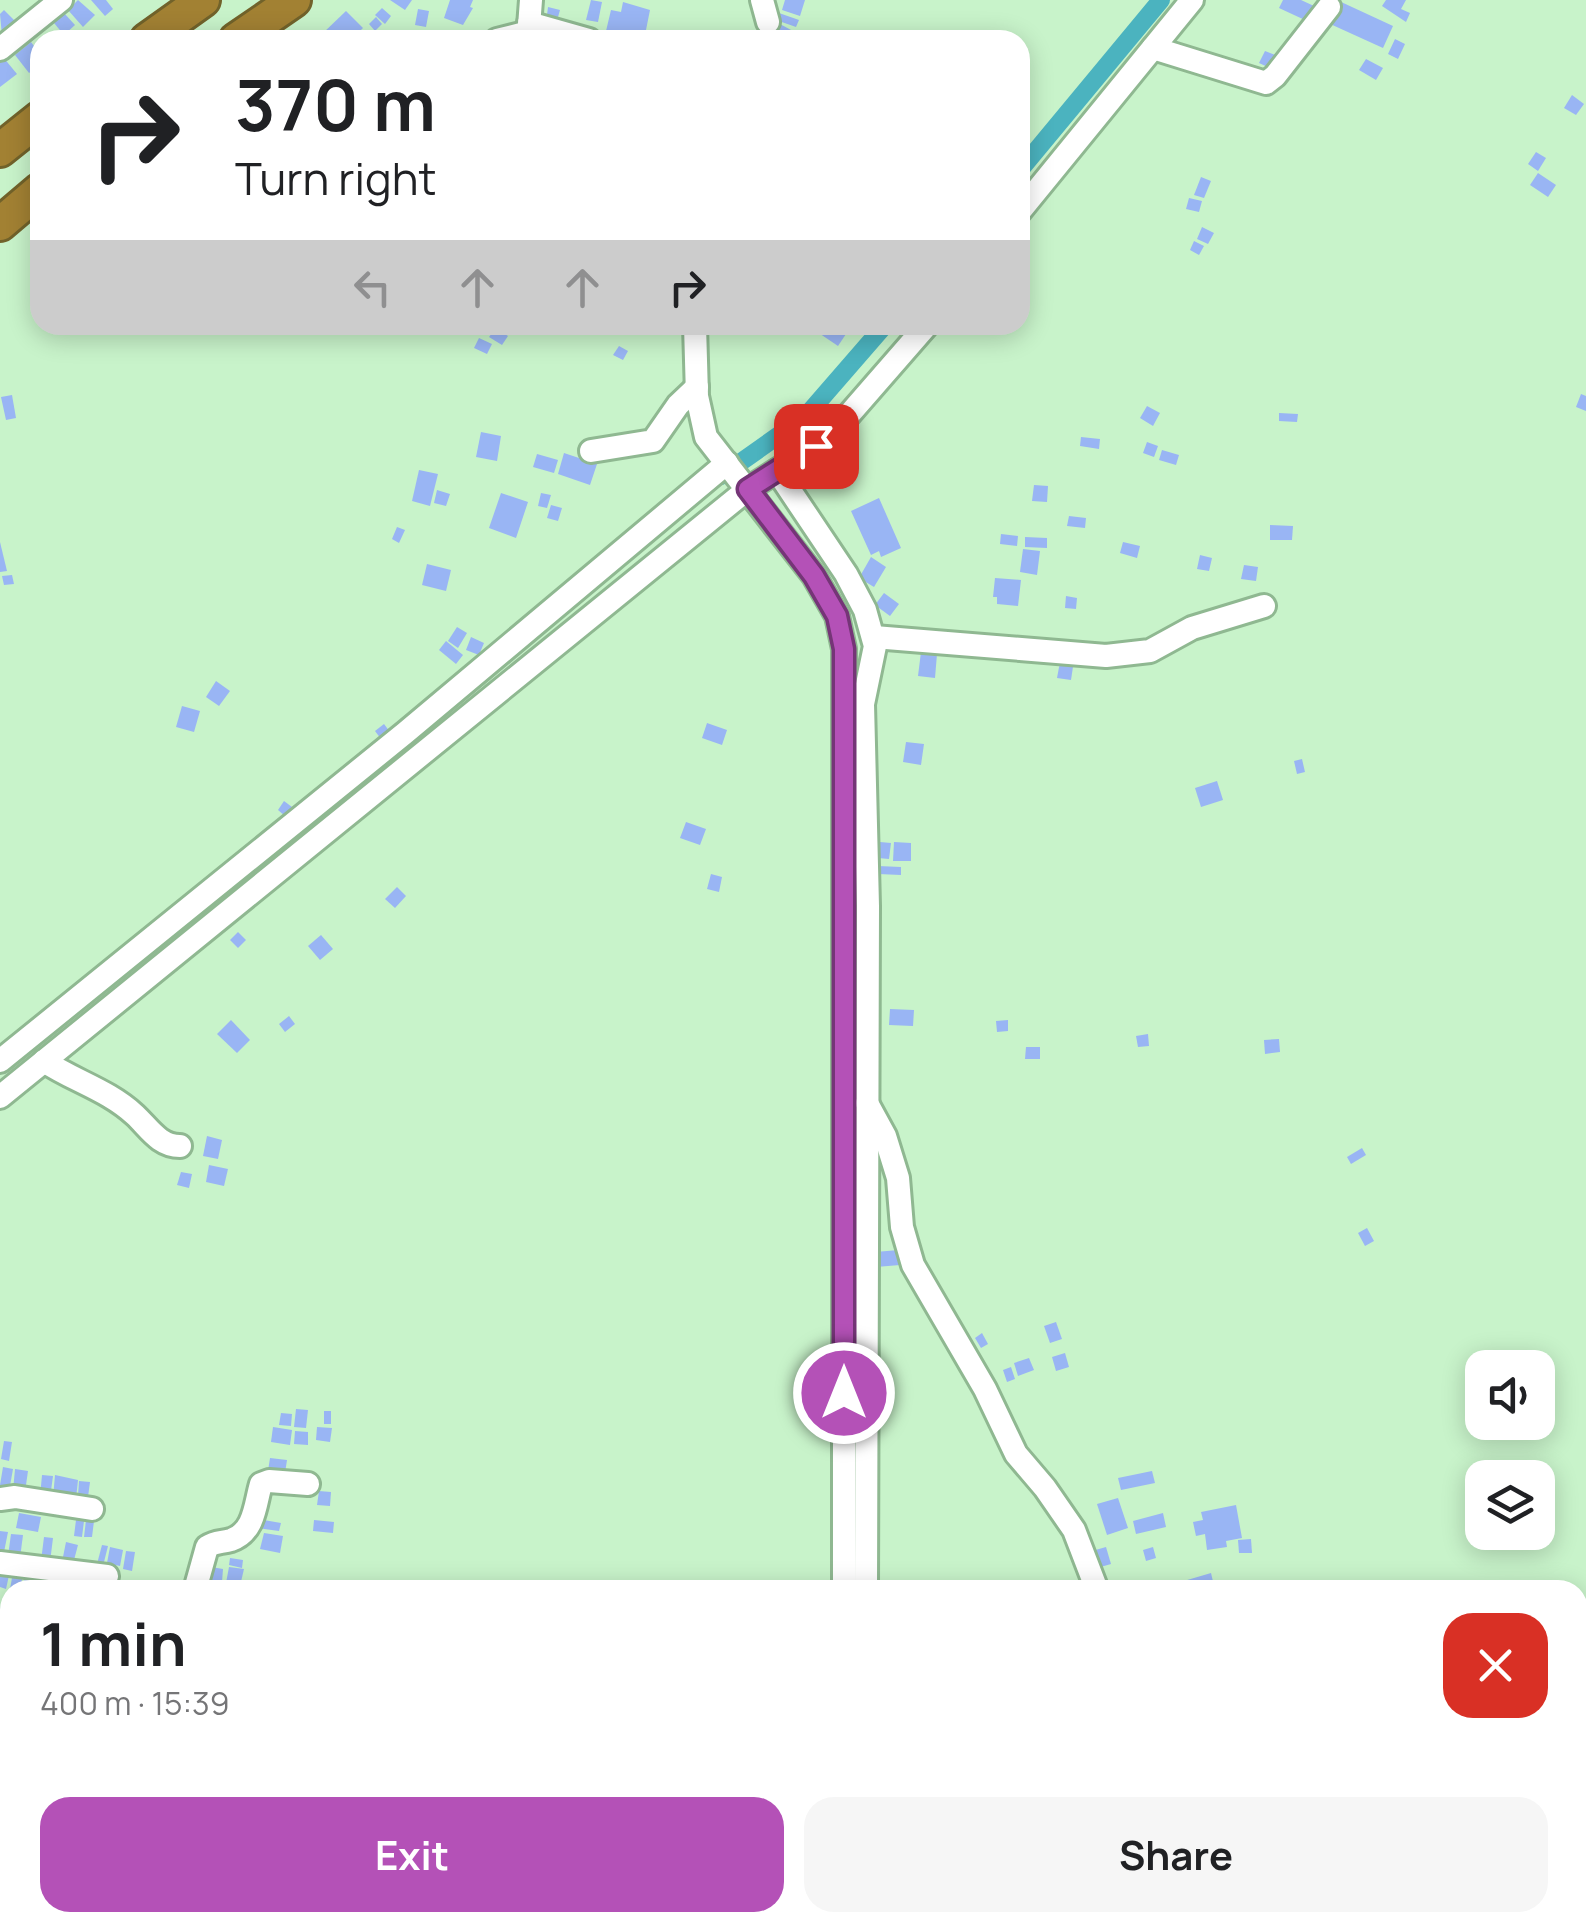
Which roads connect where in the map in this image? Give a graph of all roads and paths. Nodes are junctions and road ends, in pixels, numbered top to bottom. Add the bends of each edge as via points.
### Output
1 (61, 0) edge
2 (203, 0) edge
3 (294, 0) edge
4 (1192, 0) edge
5 (1330, 8) dead end
6 (162, 30) edge
7 (250, 30) edge
8 (1152, 48) junction
9 (0, 49) edge
10 (30, 126) edge
11 (0, 150) edge
12 (30, 198) edge
13 (1030, 198) edge
14 (0, 224) edge
15 (696, 335) edge
16 (918, 335) edge
17 (697, 387) junction
18 (591, 451) dead end
19 (777, 471) junction
20 (738, 477) junction
21 (1264, 606) dead end
22 (874, 637) junction
23 (0, 1061) edge
24 (44, 1061) junction
25 (0, 1097) edge
26 (866, 1102) junction
27 (180, 1146) dead end
28 (308, 1484) dead end
29 (0, 1499) edge
30 (92, 1509) dead end
31 (0, 1562) edge
32 (107, 1576) dead end
33 (198, 1580) edge
34 (844, 1580) edge
35 (866, 1580) edge
36 (1093, 1580) edge

1 - 9 street
2 - 6 highway
3 - 7 highway
4 - 8 street
5 - 8 street via 1266,82
8 - 13 street
10 - 11 highway
12 - 14 highway
15 - 17 street
16 - 19 street via 846,418
17 - 18 street via 653,442
17 - 20 street via 706,437
19 - 20 street
19 - 22 street via 846,574
20 - 23 street via 374,758
20 - 24 street
20 - 34 street via 814,576 837,616 844,649
21 - 22 street via 1192,628 1150,651 1106,656
22 - 26 street via 863,704
24 - 25 street
24 - 27 street via 113,1098 157,1139
26 - 35 street
26 - 36 street via 898,1178 913,1265 1016,1454 1074,1530
28 - 33 street via 260,1484 250,1524 207,1547
29 - 30 street
31 - 32 street

